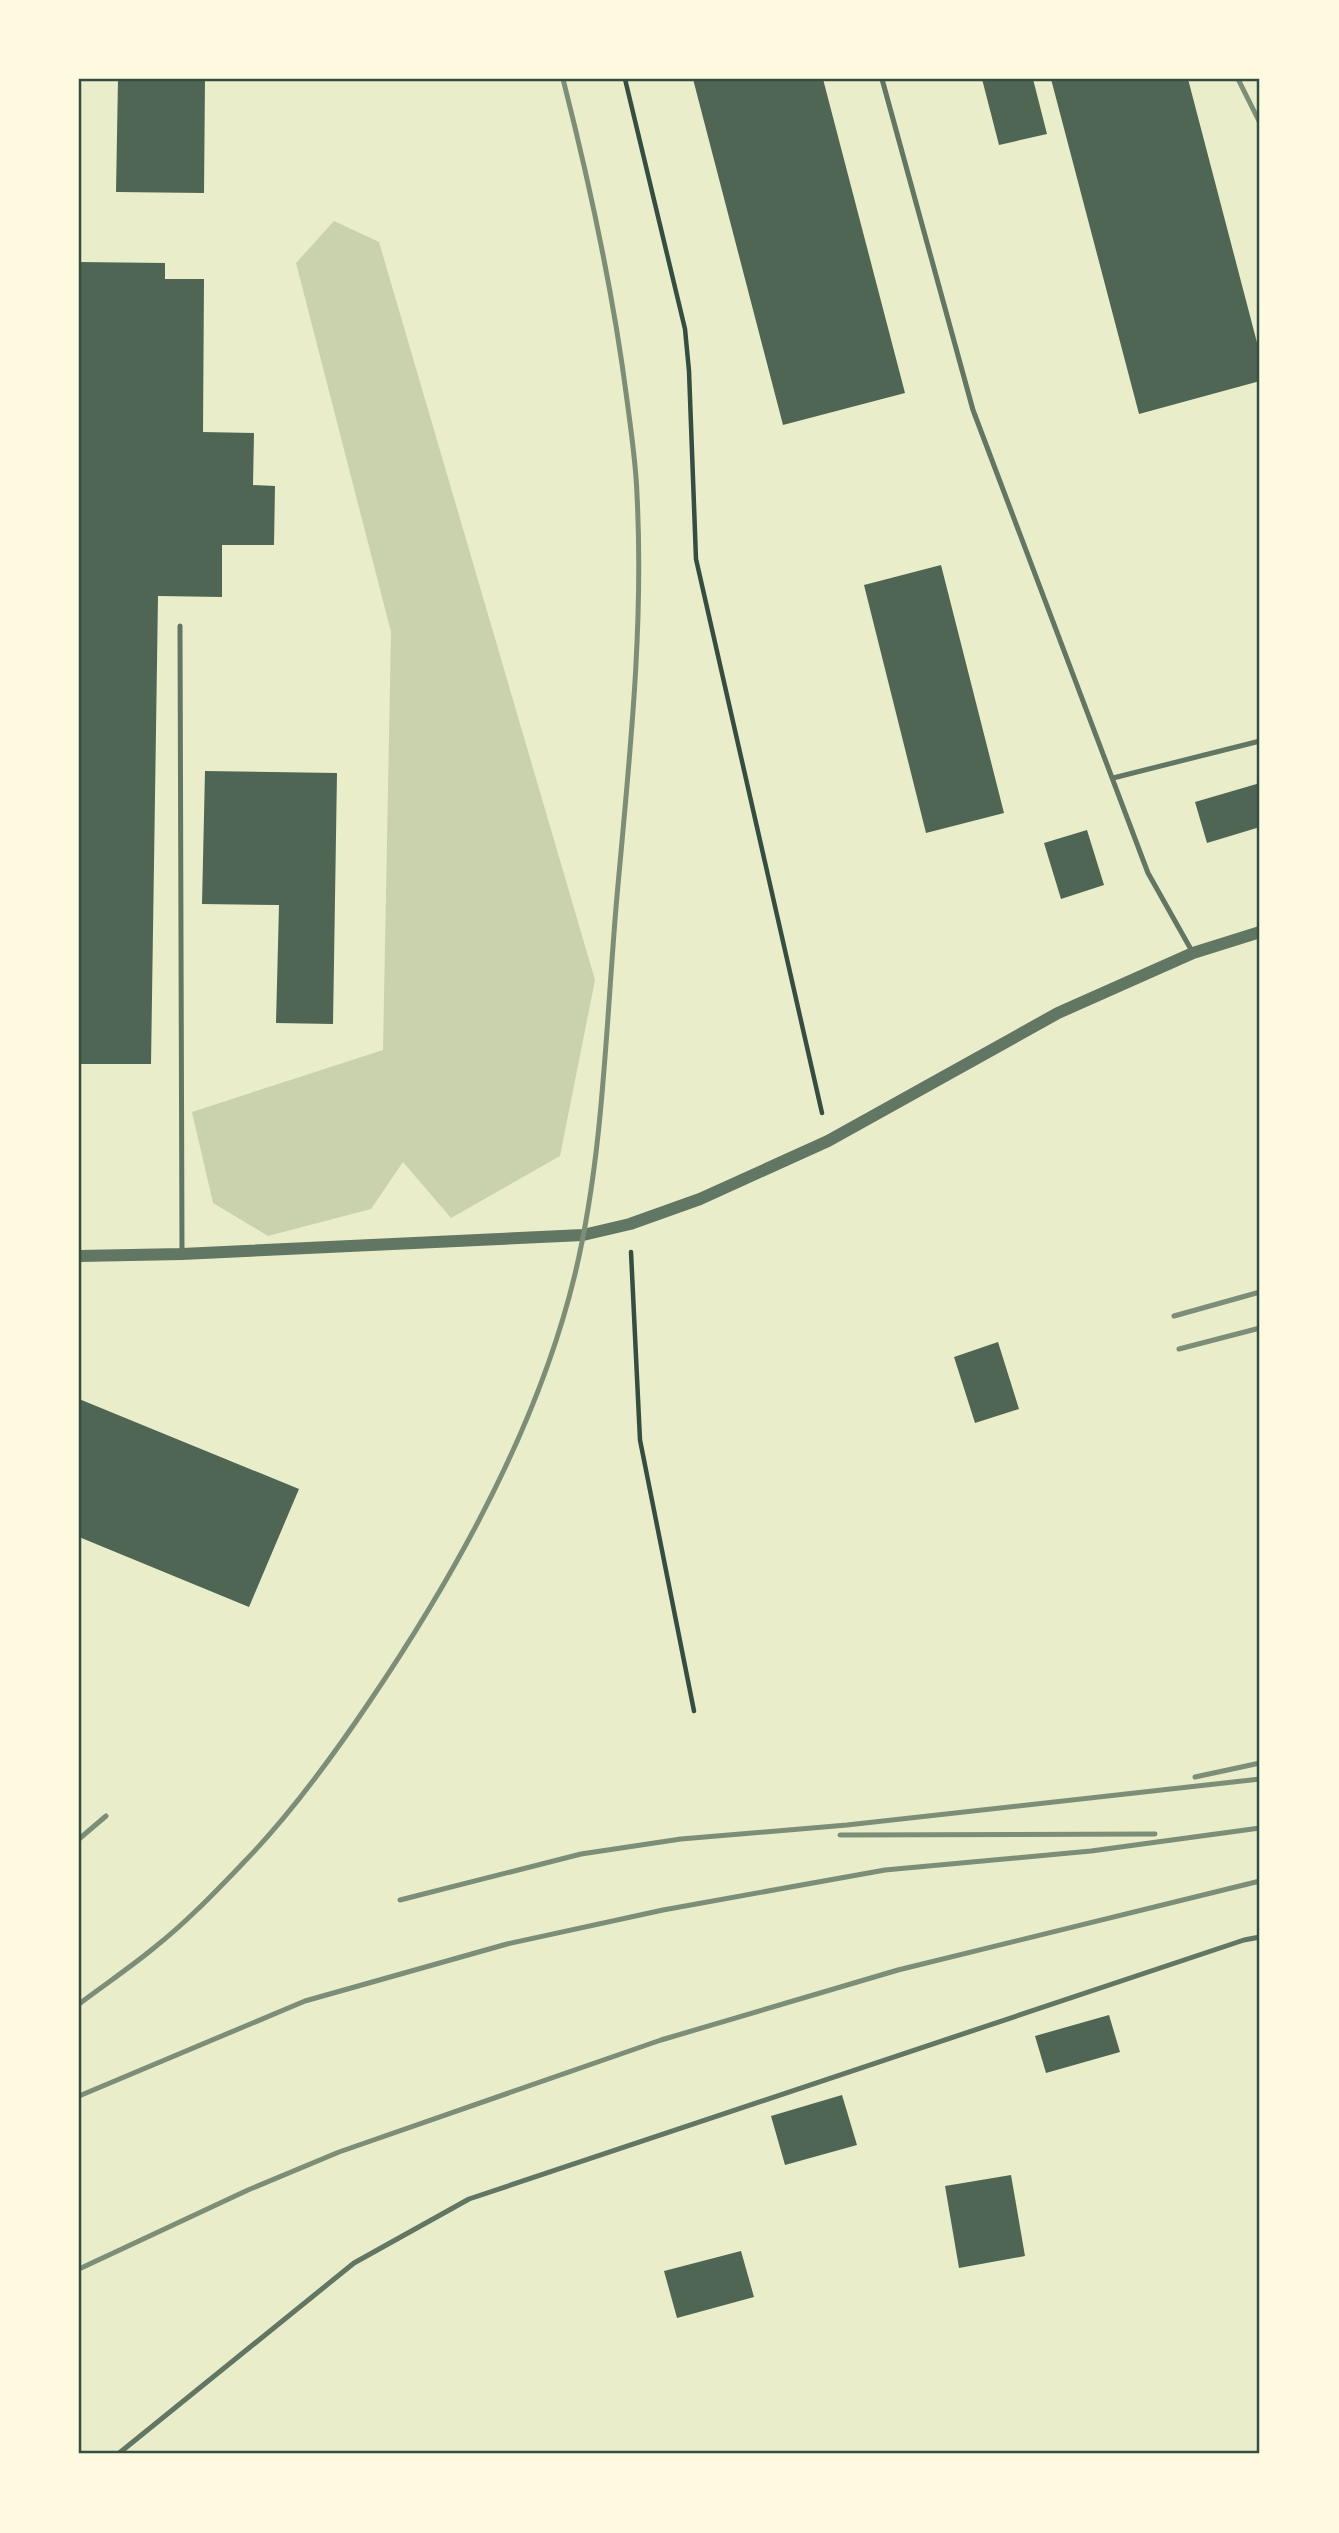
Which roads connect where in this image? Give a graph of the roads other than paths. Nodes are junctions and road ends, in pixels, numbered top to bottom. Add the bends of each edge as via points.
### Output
1 (882, 79) edge
2 (180, 626) dead end
3 (1260, 741) edge
4 (1113, 778) junction
5 (1260, 932) edge
6 (1193, 953) junction
7 (182, 1254) junction
8 (79, 1256) edge
9 (1260, 1937) edge
10 (118, 2454) edge

1 - 4 lane via 973,410
2 - 7 lane
3 - 4 lane
4 - 6 lane via 1148,873
5 - 6 street
6 - 7 street via 1058,1013 828,1141 701,1199 630,1224 583,1235
7 - 8 street
9 - 10 lane via 469,2199 354,2263

